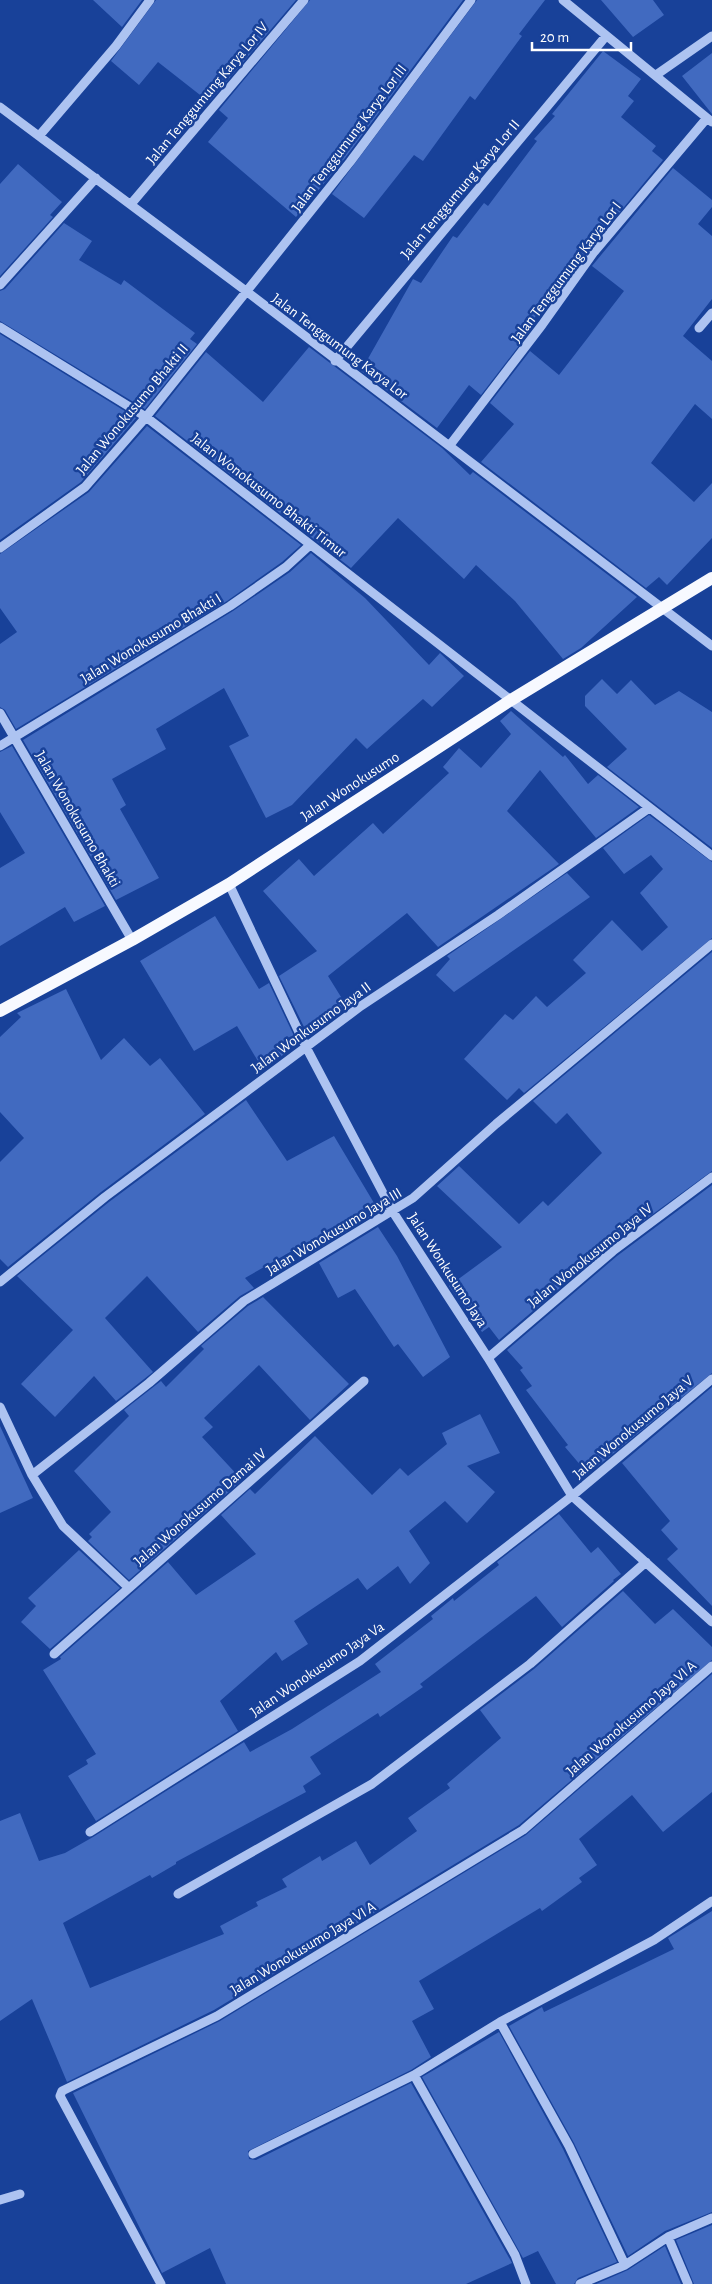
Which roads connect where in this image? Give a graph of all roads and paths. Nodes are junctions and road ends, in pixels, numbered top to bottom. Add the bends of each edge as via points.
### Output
1 (150, 0) edge
2 (304, 0) edge
3 (471, 0) edge
4 (563, 0) edge
5 (577, 0) edge
6 (582, 16) junction
7 (606, 36) junction
8 (712, 36) edge
9 (656, 74) junction
10 (0, 107) edge
11 (710, 120) edge
12 (39, 136) junction
13 (96, 178) junction
14 (131, 204) junction
15 (0, 285) edge
16 (246, 291) junction
17 (712, 313) edge
18 (0, 327) edge
19 (699, 328) dead end
20 (335, 361) junction
21 (146, 417) junction
22 (450, 445) junction
23 (310, 545) junction
24 (0, 548) edge
25 (712, 578) edge
26 (662, 609) junction
27 (712, 646) edge
28 (511, 700) junction
29 (0, 712) edge
30 (16, 738) junction
31 (0, 746) edge
32 (649, 808) junction
33 (712, 856) edge
34 (229, 884) junction
35 (132, 940) junction
36 (712, 944) edge
37 (0, 1011) edge
38 (306, 1047) junction
39 (712, 1177) edge
40 (393, 1212) junction
41 (0, 1282) edge
42 (488, 1358) junction
43 (712, 1379) edge
44 (364, 1381) dead end
45 (0, 1407) edge
46 (32, 1475) junction
47 (572, 1496) junction
48 (646, 1562) junction
49 (129, 1588) junction
50 (712, 1622) edge
51 (54, 1654) dead end
52 (712, 1666) edge
53 (90, 1832) dead end
54 (178, 1894) dead end
55 (712, 1902) edge
56 (500, 2022) junction
57 (414, 2075) junction
58 (253, 2154) dead end
59 (20, 2194) dead end
60 (0, 2200) edge
61 (712, 2218) edge
62 (668, 2237) junction
63 (625, 2265) junction
64 (161, 2284) edge
65 (526, 2284) edge
66 (580, 2284) edge
67 (688, 2284) edge

1 - 12 street via 116,46
2 - 14 street, Jalan Tenggumung Karya Lor IV
3 - 16 street, Jalan Tenggumung Karya Lor III via 350,162
4 - 6 street
5 - 6 street
6 - 7 street
7 - 9 street
7 - 20 street, Jalan Tenggumung Karya Lor II
8 - 9 street
9 - 11 street
10 - 12 street, Jalan Tenggumung Karya Lor
11 - 22 street, Jalan Tenggumung Karya Lor I via 594,252
12 - 13 street, Jalan Tenggumung Karya Lor
13 - 14 street, Jalan Tenggumung Karya Lor
13 - 15 street
14 - 16 street, Jalan Tenggumung Karya Lor
16 - 20 street, Jalan Tenggumung Karya Lor
16 - 21 street, Jalan Wonokusumo Bhakti II
17 - 19 street
18 - 21 street, Jalan Wonokusumo Bhakti Timur
20 - 22 street, Jalan Tenggumung Karya Lor
21 - 23 street, Jalan Wonokusumo Bhakti Timur
21 - 24 street, Jalan Wonokusumo Bhakti II via 85,487
22 - 26 street, Jalan Tenggumung Karya Lor
23 - 28 street, Jalan Wonokusumo Bhakti Timur
23 - 30 street, Jalan Wonokusumo Bhakti I via 286,567 230,606
25 - 26 main road, Jalan Wonokusumo
26 - 27 street, Jalan Tenggumung Karya Lor
26 - 28 main road, Jalan Wonokusumo
28 - 32 street, Jalan Wonokusumo Bhakti Timur
28 - 34 main road, Jalan Wonokusumo
29 - 30 street, Jalan Wonokusumo Bhakti
30 - 31 street, Jalan Wonokusumo Bhakti I
30 - 35 street, Jalan Wonokusumo Bhakti
32 - 33 street, Jalan Wonokusumo Bhakti Timur
32 - 38 street, Jalan Wonkusumo Jaya II
34 - 35 main road, Jalan Wonokusumo
34 - 38 street, Jalan Wonkusumo Jaya
35 - 37 main road, Jalan Wonokusumo
36 - 40 street, Jalan Wonokusumo Jaya III
38 - 40 street, Jalan Wonkusumo Jaya
38 - 41 street, Jalan Wonkusumo Jaya II via 105,1197
39 - 42 street, Jalan Wonokusumo Jaya IV via 612,1251
40 - 42 street, Jalan Wonkusumo Jaya
40 - 46 street, Jalan Wonokusumo Jaya III via 244,1301 149,1383
42 - 47 street, Jalan Wonkusumo Jaya
43 - 47 street, Jalan Wonokusumo Jaya V
44 - 49 street, Jalan Wonokusumo Damai IV
45 - 46 street
46 - 49 street via 64,1526
47 - 48 street, Jalan Wonkusumo Jaya
47 - 53 street, Jalan Wonokusumo Jaya Va via 360,1661
48 - 50 street, Jalan Wonkusumo Jaya
48 - 54 street via 530,1664 372,1784
49 - 51 street, Jalan Wonokusumo Damai IV
52 - 64 street, Jalan Wonokusumo Jaya VI A via 523,1830 217,2016 62,2091 60,2096
55 - 56 street via 654,1940
56 - 57 street
56 - 63 street via 569,2146
57 - 58 street
57 - 65 street via 515,2255
59 - 60 street
61 - 62 street
62 - 63 street
62 - 67 street
63 - 66 street

